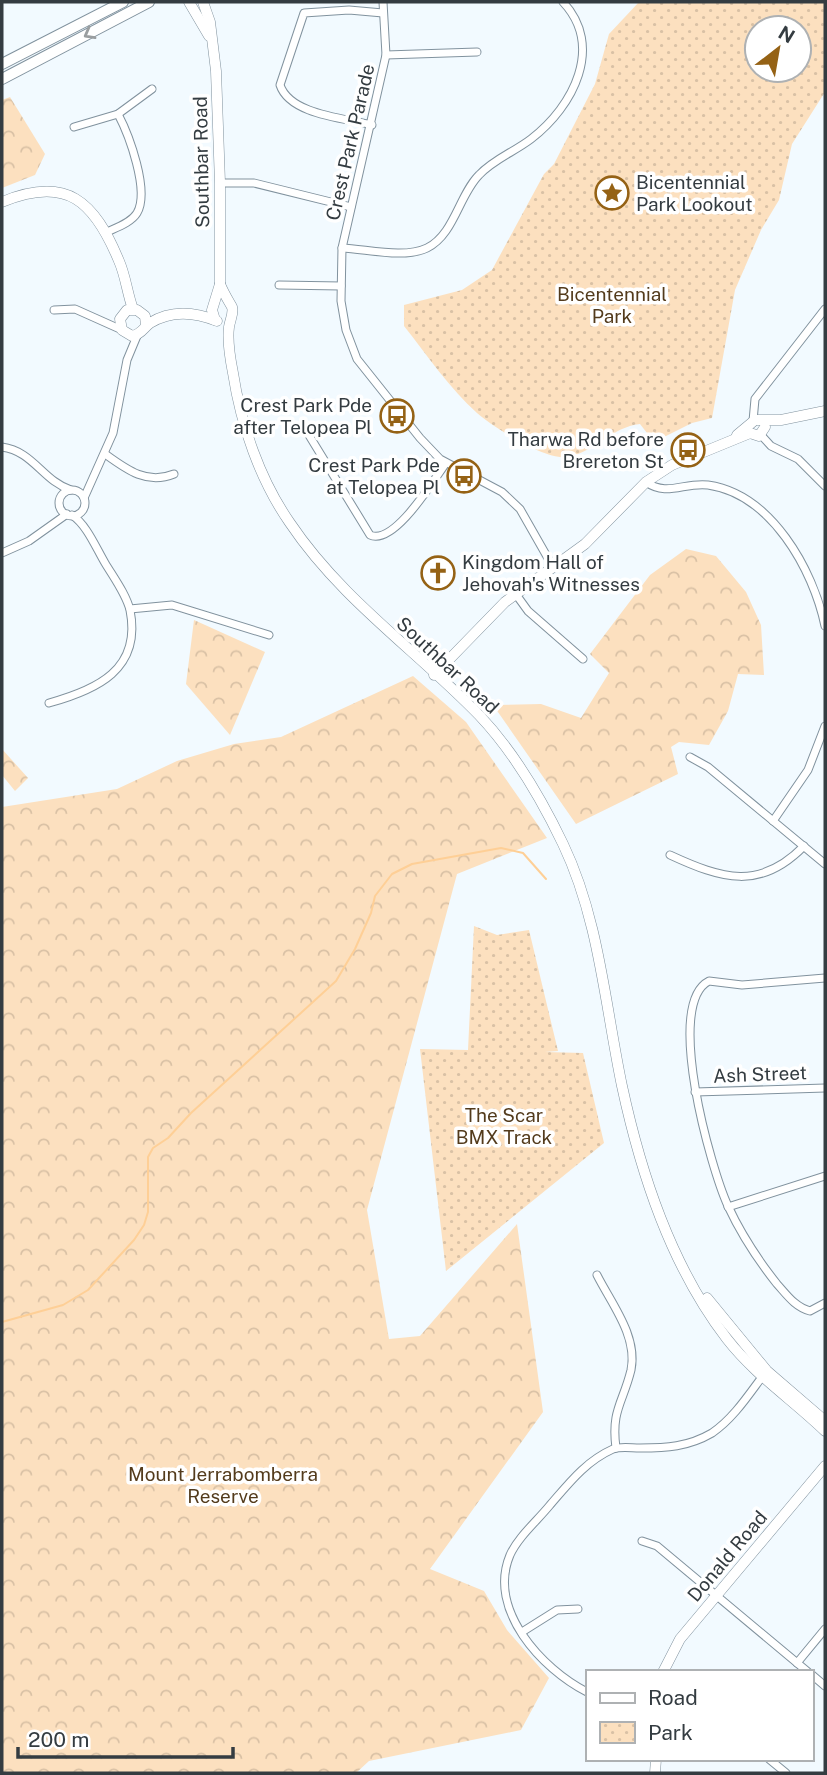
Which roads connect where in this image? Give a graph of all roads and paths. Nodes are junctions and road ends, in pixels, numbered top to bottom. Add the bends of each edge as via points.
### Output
1 (123, 2) edge
2 (149, 2) edge
3 (189, 2) edge
4 (203, 2) edge
5 (383, 2) edge
6 (563, 2) edge
7 (383, 13) junction
8 (211, 39) junction
9 (477, 52) dead end
10 (386, 55) junction
11 (2, 65) edge
12 (2, 79) edge
13 (152, 89) dead end
14 (118, 114) junction
15 (372, 125) junction
16 (74, 127) dead end
17 (220, 183) junction
18 (2, 202) edge
19 (351, 207) junction
20 (105, 233) junction
21 (342, 248) junction
22 (220, 284) junction
23 (279, 285) dead end
24 (341, 286) junction
25 (227, 303) junction
26 (130, 307) junction
27 (825, 309) edge
28 (54, 310) dead end
29 (219, 315) junction
30 (145, 321) junction
31 (123, 330) junction
32 (825, 411) edge
33 (757, 427) junction
34 (307, 432) dead end
35 (2, 447) edge
36 (104, 454) junction
37 (446, 463) junction
38 (174, 474) dead end
39 (93, 475) junction
40 (53, 479) junction
41 (646, 482) junction
42 (825, 486) edge
43 (73, 490) junction
44 (60, 501) junction
45 (84, 502) junction
46 (69, 515) junction
47 (51, 525) junction
48 (87, 532) junction
49 (2, 553) edge
50 (553, 567) junction
51 (515, 593) junction
52 (130, 609) junction
53 (825, 626) edge
54 (269, 635) dead end
55 (583, 659) dead end
56 (434, 675) junction
57 (49, 703) dead end
58 (825, 726) edge
59 (690, 757) dead end
60 (773, 821) junction
61 (804, 846) junction
62 (670, 855) dead end
63 (825, 864) edge
64 (825, 978) edge
65 (825, 1088) edge
66 (695, 1092) junction
67 (825, 1176) edge
68 (728, 1207) junction
69 (597, 1275) dead end
70 (825, 1304) edge
71 (765, 1374) junction
72 (825, 1420) edge
73 (825, 1431) edge
74 (616, 1448) junction
75 (825, 1467) edge
76 (642, 1541) dead end
77 (716, 1596) junction
78 (578, 1609) dead end
79 (825, 1629) edge
80 (522, 1632) junction
81 (797, 1663) junction
82 (664, 1670) edge
83 (806, 1670) edge
84 (586, 1691) edge
85 (771, 1761) edge
86 (786, 1773) edge

1 - 11 main road
2 -> 12 main road
3 - 8 main road, Southbar Road
4 - 8 main road, Southbar Road
5 - 7 street, Crest Park Parade
6 - 21 street, Crest Park Parade via 579,26 583,55 576,81 554,117 478,176 445,232 428,247 412,252
7 - 10 street, Crest Park Parade
7 - 15 street via 304,13 280,85 284,96 295,104
8 - 17 main road, Southbar Road
9 - 10 street
10 - 15 street, Crest Park Parade
13 - 14 street
14 - 16 street
14 - 20 street via 136,153 139,208 132,219
15 - 19 street, Crest Park Parade
17 - 19 street via 254,183
17 - 22 main road, Southbar Road
18 - 20 main road via 28,192 56,191 86,208
19 - 21 street, Crest Park Parade
20 - 26 main road via 119,261
21 - 24 street, Crest Park Parade
22 - 25 main road, Southbar Road
22 - 29 main road, Southbar Road
23 - 24 street
24 - 37 street, Crest Park Parade via 346,330 357,359
25 - 29 main road
25 - 29 main road, Southbar Road via 233,310
26 - 30 main road
26 - 31 main road
27 - 33 street via 755,399
28 - 31 street via 75,309
29 - 30 main road via 174,309
29 - 56 main road, Southbar Road via 259,467 289,523 334,579
30 - 31 main road
31 - 36 street via 130,349 119,413
32 - 33 main road
33 - 41 main road via 672,465
33 - 42 street via 771,446 798,459
34 - 37 street via 375,537 390,534
35 - 40 street via 24,454
36 - 38 street via 135,475 162,479
36 - 39 street
37 - 50 street, Crest Park Parade via 502,492 520,509
39 - 43 street
39 - 45 street
40 - 43 street
40 - 44 street
41 - 50 main road via 584,544
41 - 53 street via 666,491 715,486 753,505 794,549
43 - 44 street
43 - 45 street
44 - 46 street
44 - 47 street
45 - 46 street via 80,513
45 - 48 street
46 - 47 street
46 - 48 street
47 - 49 street
48 - 52 street
50 - 51 main road
51 - 55 street via 528,611
51 - 56 main road
52 - 54 street via 172,605
52 - 57 street via 130,639 116,670 89,691
56 - 71 main road, Southbar Road via 478,715 518,763 564,846 583,894 649,1192 689,1277
58 - 60 street via 808,770
59 - 60 street
60 - 61 street
61 - 62 street via 786,865 740,878 702,870
61 - 63 street
64 - 66 street via 704,984 693,1006
65 - 66 street, Ash Street
66 - 68 street via 705,1142
67 - 68 street
68 - 70 street via 791,1300 810,1311
69 - 74 street via 631,1342 631,1368 614,1418
71 - 72 main road, Southbar Road
71 - 73 main road, Southbar Road
71 - 74 street via 735,1412 691,1444
74 - 80 street via 580,1471 511,1553 504,1584 507,1602
75 - 77 main road, Donald Road
76 - 77 street via 657,1546
77 - 81 street
77 - 82 main road, Donald Road via 680,1639
78 - 80 street via 557,1610
79 - 81 street
80 - 84 street via 550,1668
81 - 83 street
85 - 86 street

